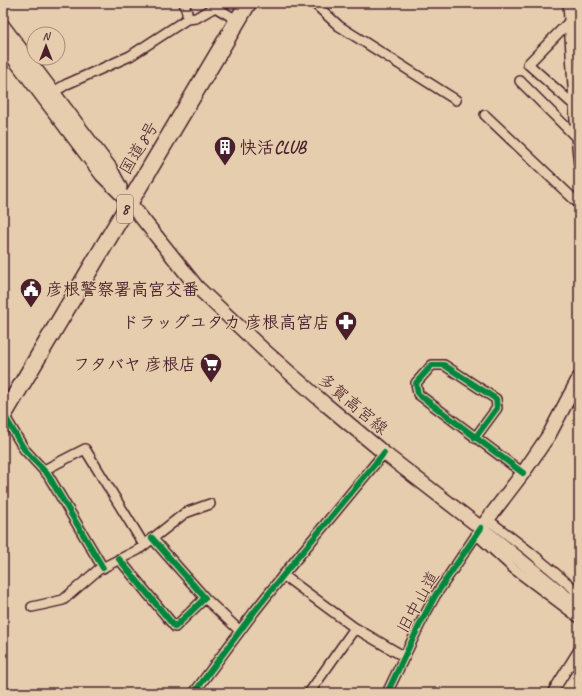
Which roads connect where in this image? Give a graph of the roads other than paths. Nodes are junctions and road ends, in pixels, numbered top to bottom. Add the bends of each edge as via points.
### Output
1 (184, 3) edge
2 (248, 3) edge
3 (314, 3) edge
4 (568, 3) edge
5 (186, 19) junction
6 (237, 20) junction
7 (570, 21) junction
8 (3, 26) edge
9 (3, 44) edge
10 (520, 82) dead end
11 (49, 95) junction
12 (456, 100) dead end
13 (574, 105) junction
14 (485, 115) dead end
15 (576, 137) junction
16 (579, 165) edge
17 (129, 202) junction
18 (579, 204) edge
19 (579, 378) edge
20 (3, 416) edge
21 (475, 438) junction
22 (384, 454) junction
23 (44, 470) junction
24 (523, 473) junction
25 (210, 504) dead end
26 (481, 527) junction
27 (152, 538) junction
28 (144, 545) junction
29 (120, 559) junction
30 (103, 568) junction
31 (284, 575) junction
32 (205, 598) junction
33 (579, 598) edge
34 (32, 607) dead end
35 (579, 608) edge
36 (579, 618) edge
37 (355, 628) junction
38 (240, 631) junction
39 (579, 650) edge
40 (405, 657) junction
41 (194, 693) edge
42 (309, 693) edge
43 (387, 693) edge
44 (552, 693) edge

1 - 5 street
2 - 6 highway, 国道8号 / 8
3 - 12 street via 339,26
4 - 7 street
5 - 6 street via 196,18 215,7
5 - 11 street via 130,56 67,84
6 - 17 highway, 国道8号 / 8
7 - 13 street
7 - 13 street via 528,64
8 - 11 main road
9 - 11 main road
10 - 15 street
11 - 17 main road, 多賀高宮線 via 102,175
13 - 15 street
14 - 18 street
15 - 16 street
17 - 20 highway, 国道8号 / 8
17 - 22 main road, 多賀高宮線 via 197,287 266,352
19 - 24 main road via 549,435
20 - 23 street via 24,449
21 - 21 street via 418,394 416,383 432,365 444,365 496,399 497,408
21 - 24 street
22 - 26 main road, 多賀高宮線
22 - 31 street
23 - 28 street via 85,449
23 - 30 street
24 - 26 main road
25 - 27 street via 185,513
26 - 33 street via 530,552 572,588
26 - 35 main road, 多賀高宮線
26 - 36 street via 514,568
26 - 40 street, 旧中山道 via 435,596
27 - 28 street
27 - 32 street
28 - 29 street
29 - 30 street
29 - 32 street via 175,627
30 - 34 street via 63,600
31 - 37 street
31 - 38 street
32 - 38 street
37 - 40 street
37 - 42 street
38 - 41 street
39 - 44 street
40 - 43 street, 旧中山道

